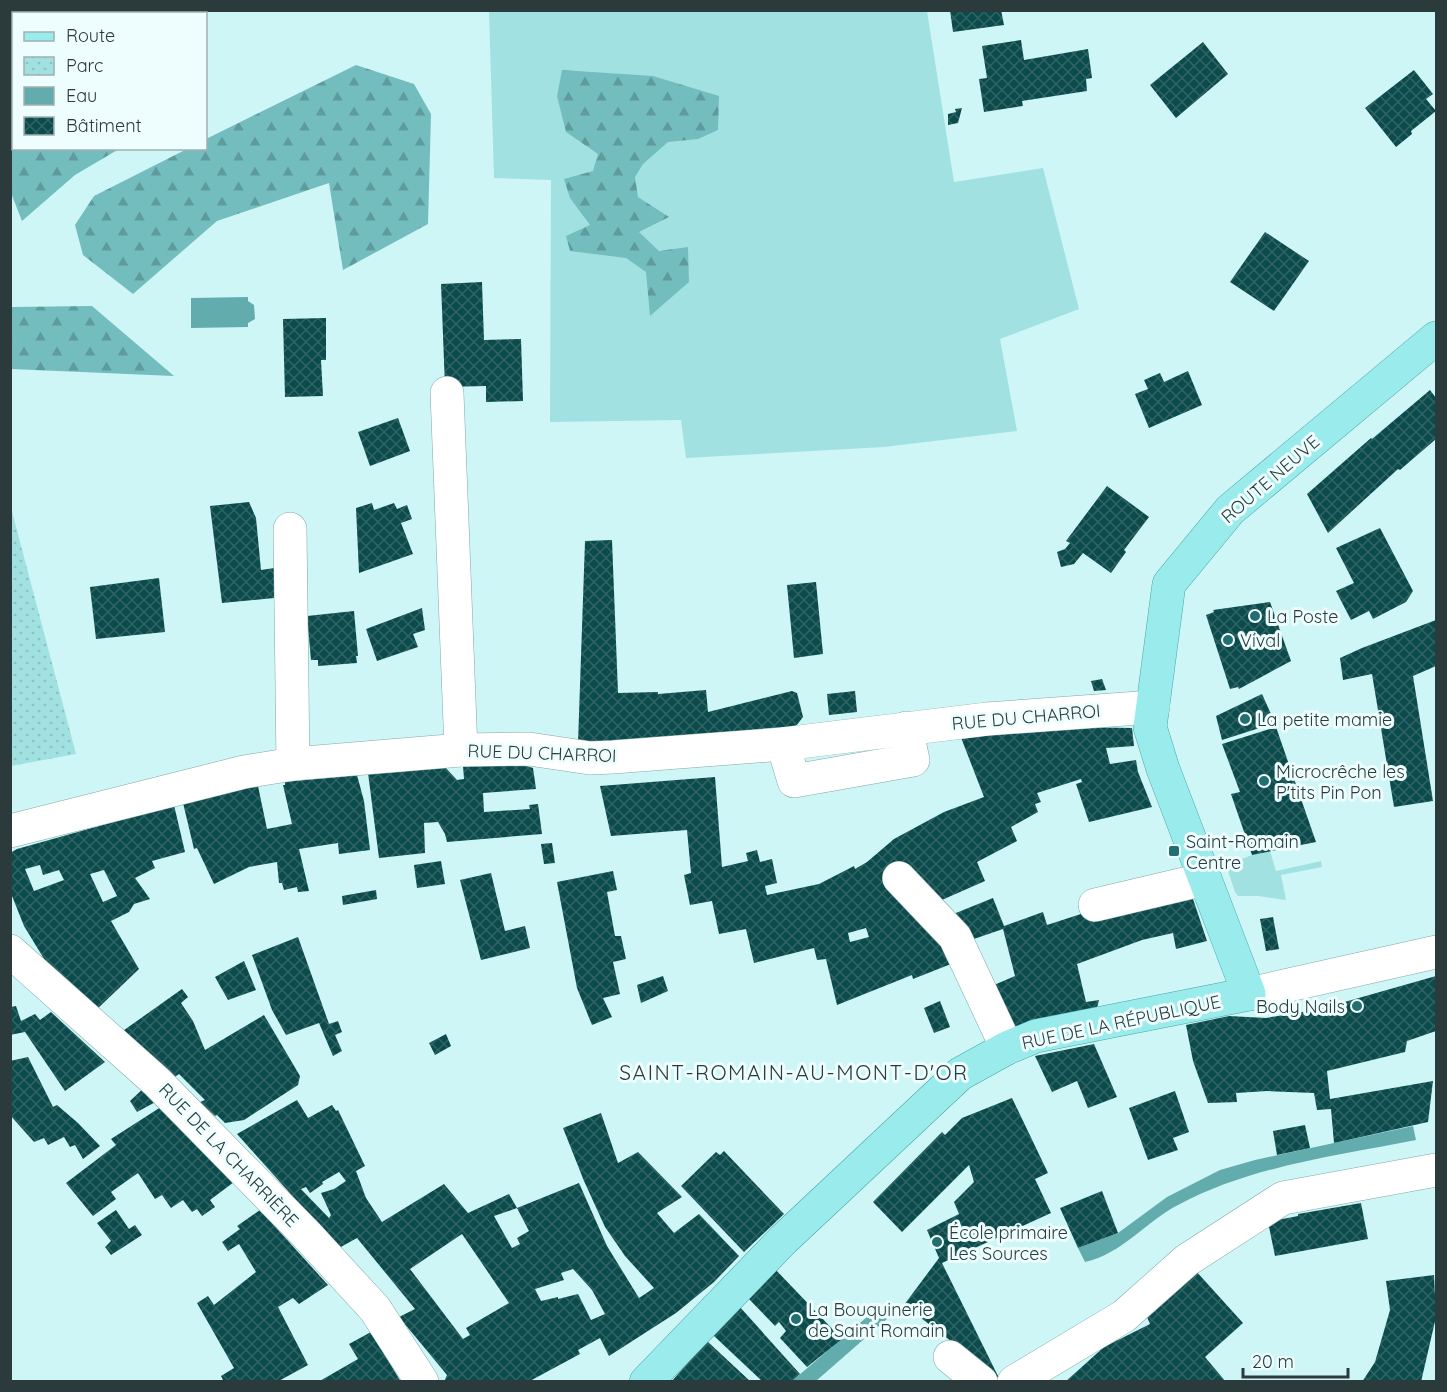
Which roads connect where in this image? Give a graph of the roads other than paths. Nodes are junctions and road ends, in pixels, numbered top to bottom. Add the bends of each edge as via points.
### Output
1 (1437, 338) edge
2 (447, 393) dead end
3 (290, 529) dead end
4 (1151, 717) junction
5 (461, 750) junction
6 (293, 764) junction
7 (10, 831) edge
8 (898, 878) dead end
9 (1205, 879) junction
10 (1095, 905) dead end
11 (10, 951) edge
12 (1437, 952) edge
13 (1249, 994) junction
14 (1007, 1048) junction
15 (1437, 1170) edge
16 (950, 1357) dead end
17 (422, 1382) edge
18 (646, 1382) edge
19 (981, 1382) edge
20 (1014, 1382) edge

1 - 4 main road, ROUTE NEUVE via 1230,510 1169,584
2 - 5 street
3 - 6 street
4 - 5 street, RUE DU CHARROI via 987,718 783,744 590,758 529,749
4 - 9 main road via 1163,769
5 - 6 street, RUE DU CHARROI
6 - 7 street, RUE DU CHARROI via 244,772
8 - 14 street via 955,937
9 - 10 street
9 - 13 main road
11 - 17 street, RUE DE LA CHARRIÈRE via 157,1082 307,1235 375,1309
12 - 13 street, RUE DE LA RÉPUBLIQUE
13 - 14 main road, RUE DE LA RÉPUBLIQUE via 1036,1036
14 - 18 main road, RUE DE LA RÉPUBLIQUE via 960,1074 783,1240
15 - 20 street via 1283,1197 1187,1260 1124,1316
16 - 19 street

